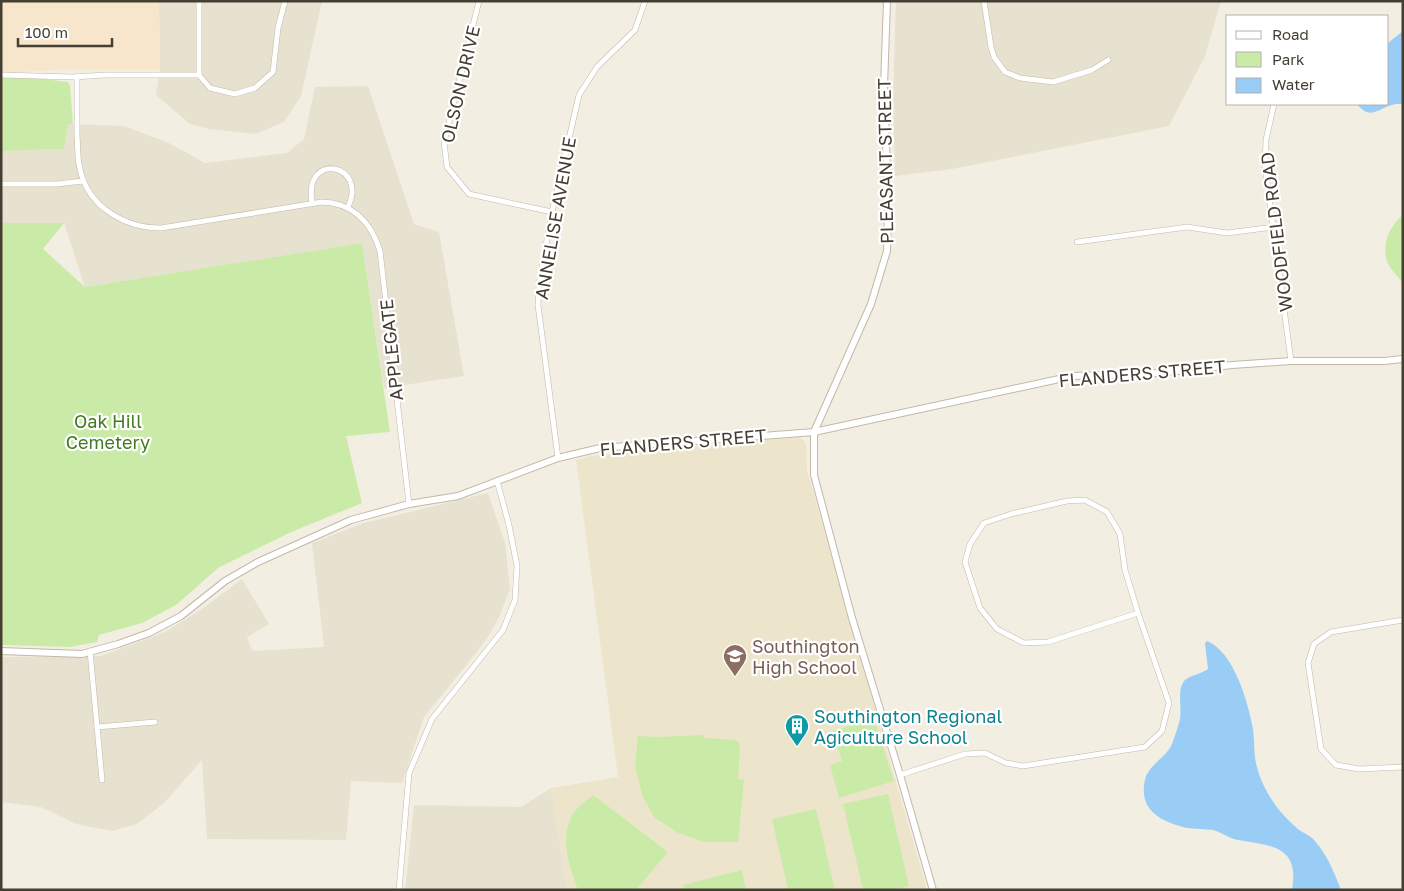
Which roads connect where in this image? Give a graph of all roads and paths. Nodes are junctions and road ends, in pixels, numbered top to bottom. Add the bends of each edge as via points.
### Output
1 (199, 1) edge
2 (285, 1) edge
3 (479, 1) edge
4 (645, 1) edge
5 (888, 1) edge
6 (984, 1) edge
7 (1108, 60) dead end
8 (1, 75) edge
9 (199, 75) junction
10 (77, 77) junction
11 (1274, 105) edge
12 (83, 181) junction
13 (1, 184) edge
14 (312, 203) junction
15 (348, 207) junction
16 (552, 212) junction
17 (1274, 227) junction
18 (1077, 242) dead end
19 (1403, 359) edge
20 (1291, 361) junction
21 (814, 432) junction
22 (558, 458) junction
23 (497, 481) junction
24 (409, 504) junction
25 (1138, 614) junction
26 (1403, 620) edge
27 (1, 651) edge
28 (90, 651) junction
29 (155, 722) dead end
30 (97, 727) junction
31 (1403, 767) edge
32 (900, 775) junction
33 (102, 780) dead end
34 (399, 890) edge
35 (933, 890) edge

1 - 9 street
2 - 9 street via 273,72 255,88 236,94 210,88
3 - 16 street, OLSON DRIVE via 444,142 447,167 469,194
4 - 16 street, ANNELISE AVENUE via 636,30 597,67 579,95
5 - 21 street, PLEASANT STREET via 884,86 887,251 871,304
6 - 7 street via 994,57 1006,72 1020,78 1053,82 1092,70
8 - 10 street
9 - 10 street
10 - 12 street, APPLEGATE via 78,156
11 - 17 street, WOODFIELD ROAD via 1265,154
12 - 13 street
12 - 14 street, APPLEGATE via 108,212 123,221 152,228
14 - 15 street, APPLEGATE via 330,202
14 - 15 street via 313,179 320,172 335,169 346,175 352,185
15 - 24 street, APPLEGATE via 366,222 380,251
16 - 22 street, ANNELISE AVENUE via 538,305
17 - 18 street via 1227,233 1187,227
17 - 20 street, WOODFIELD ROAD
19 - 20 street, FLANDERS STREET
20 - 21 street, FLANDERS STREET via 1159,373 1073,376
21 - 22 street, FLANDERS STREET via 600,448
21 - 32 street, PLEASANT STREET via 814,475 852,618
22 - 23 street, FLANDERS STREET
23 - 24 street, FLANDERS STREET via 458,496
23 - 34 street via 517,566 515,600 503,630 432,718 409,773
24 - 28 street, FLANDERS STREET via 351,520 258,562 225,581 181,616 149,633
25 - 25 street via 1125,570 1120,534 1108,512 1085,500 1067,501 984,523 970,544 965,562 980,608 997,629 1024,642 1048,642
25 - 32 street via 1169,703 1162,731 1145,747 1023,766 1006,763 985,752 965,754
26 - 31 street via 1331,632 1314,644 1308,663 1321,748 1336,765 1359,769
27 - 28 street, FLANDERS STREET via 82,654
28 - 30 street
29 - 30 street
30 - 33 street
32 - 35 street, PLEASANT STREET

